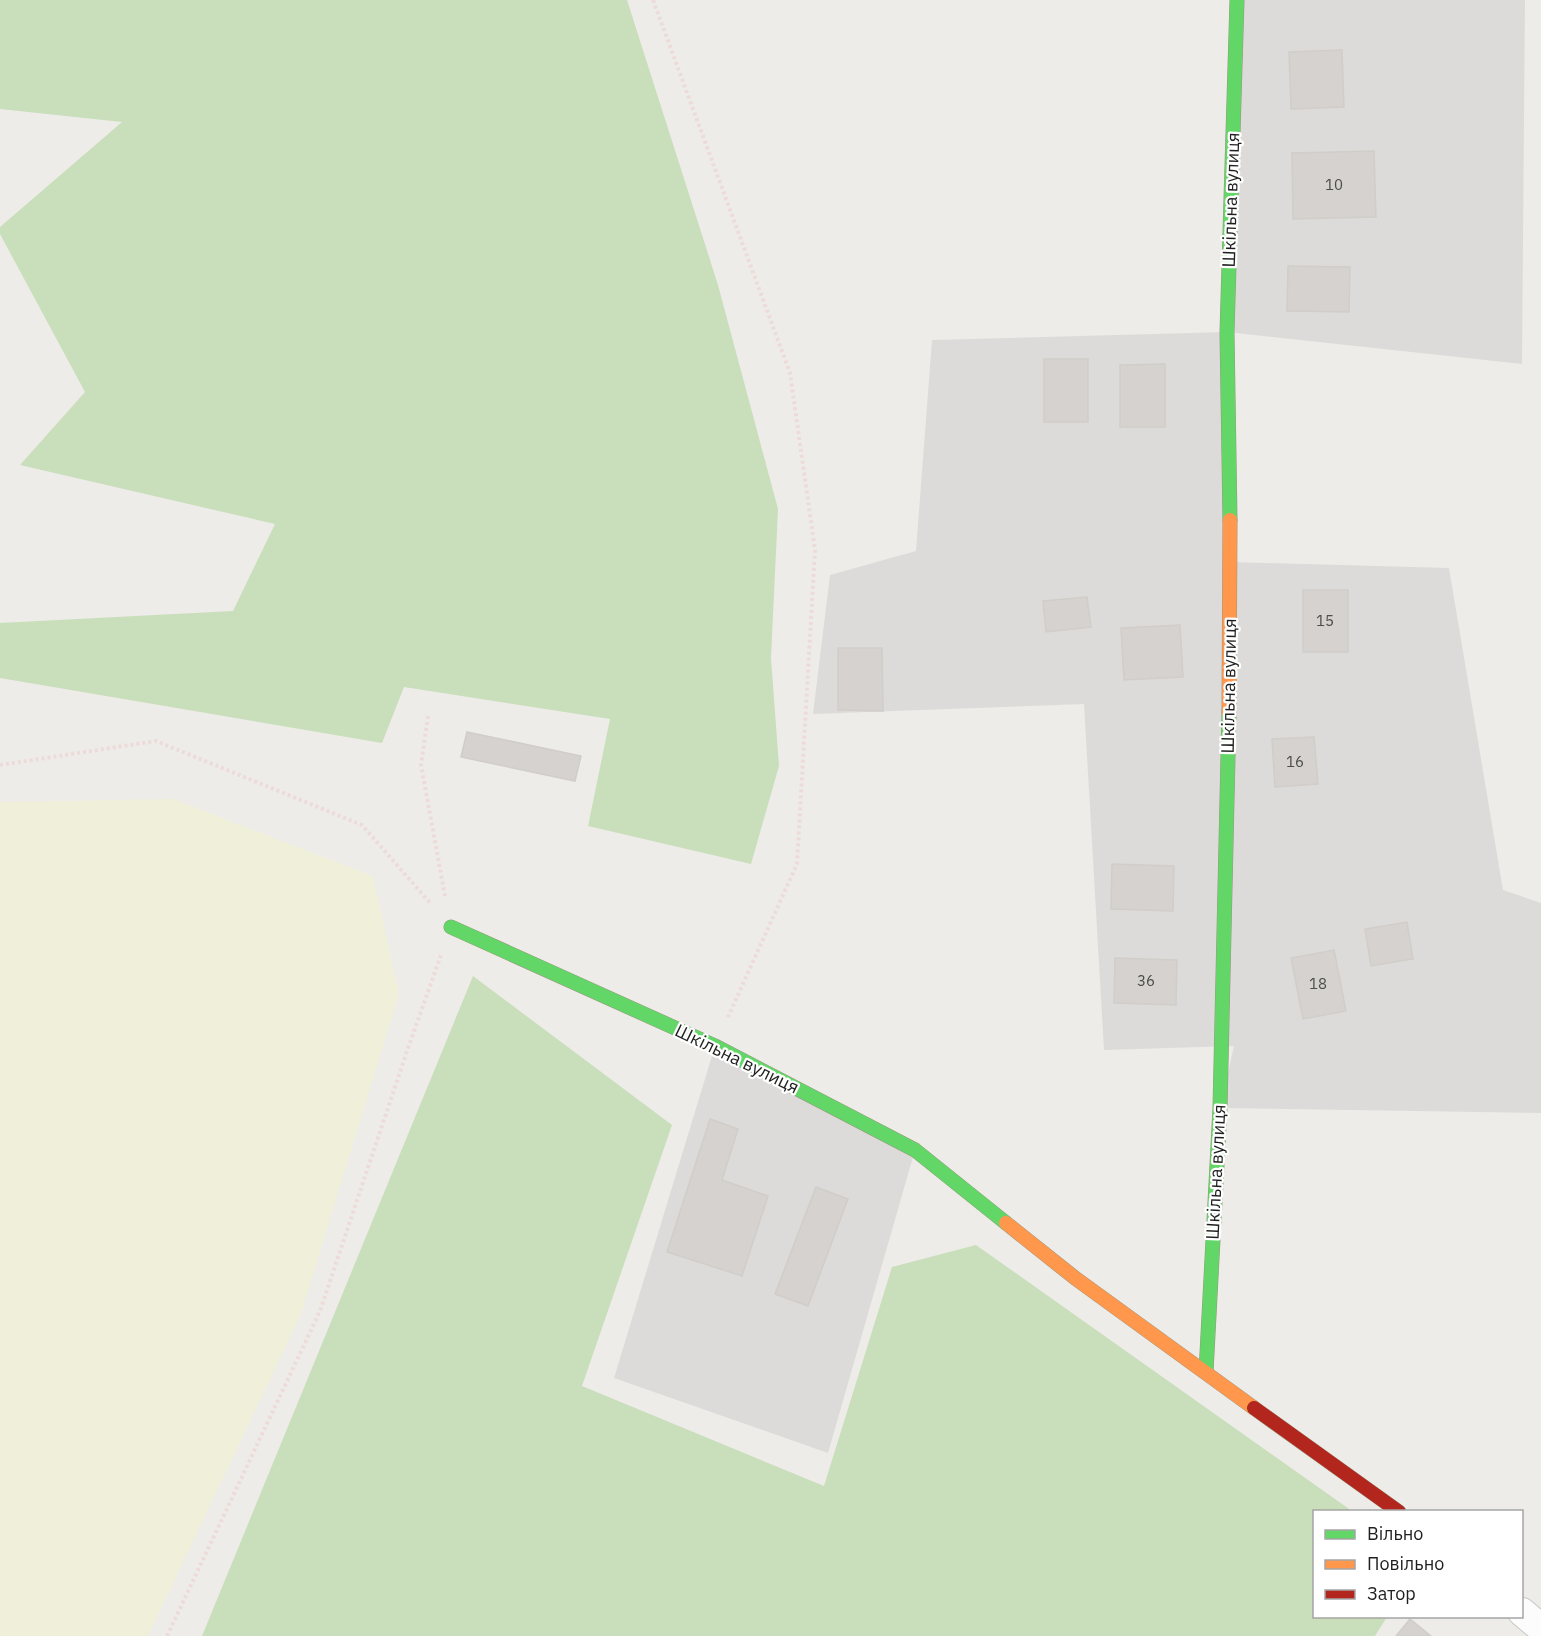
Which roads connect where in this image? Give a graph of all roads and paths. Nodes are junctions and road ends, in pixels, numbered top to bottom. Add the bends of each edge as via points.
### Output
1 (653, 0) edge
2 (1237, 0) edge
3 (428, 716) dead end
4 (0, 765) edge
5 (451, 927) junction
6 (715, 1046) junction
7 (1206, 1372) junction
8 (1396, 1510) edge
9 (1523, 1614) edge
10 (1541, 1628) edge
11 (167, 1636) edge

1 - 6 path via 790,373 815,550 797,864
2 - 7 street, Шкільна вулиця via 1227,332 1231,562 1220,1108
3 - 5 path via 421,765
4 - 5 path via 156,741 362,825
5 - 6 street, Шкільна вулиця
5 - 11 path via 320,1311
6 - 7 street, Шкільна вулиця via 915,1150 1075,1278
7 - 8 street, Шкільна вулиця
9 - 10 street

